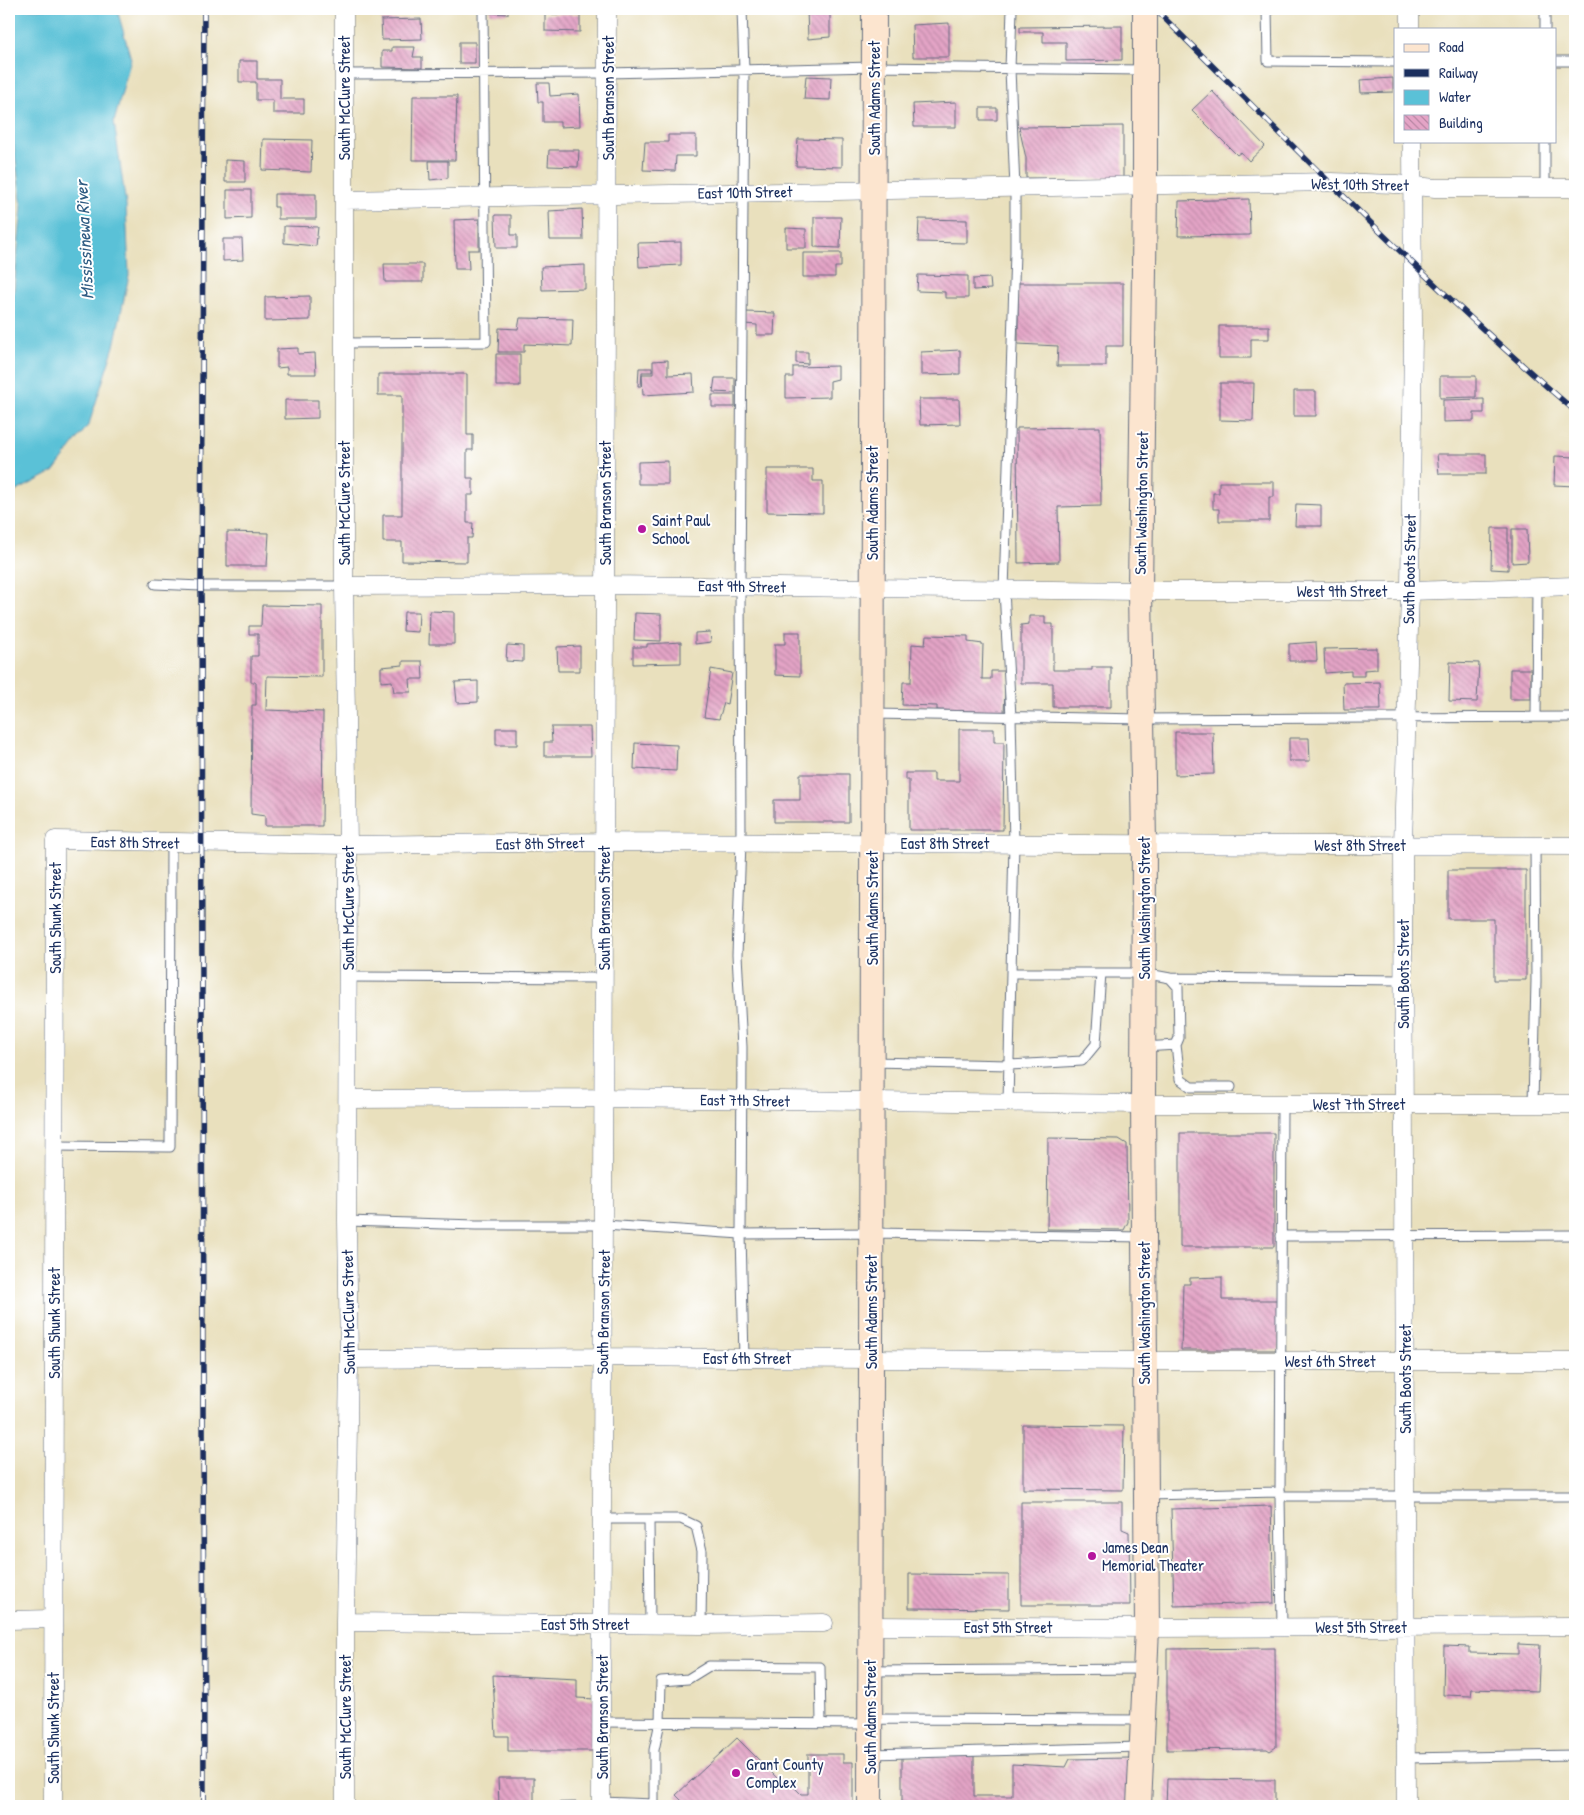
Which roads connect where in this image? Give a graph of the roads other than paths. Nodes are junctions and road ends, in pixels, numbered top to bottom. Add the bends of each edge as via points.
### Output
1 (344, 9) edge
2 (483, 9) edge
3 (607, 9) edge
4 (742, 9) edge
5 (874, 9) edge
6 (1012, 9) edge
7 (1145, 9) edge
8 (1267, 9) edge
9 (1410, 9) edge
10 (1545, 9) edge
11 (1410, 28) edge
12 (1545, 28) edge
13 (1556, 61) edge
14 (1575, 61) edge
15 (1394, 62) edge
16 (874, 67) junction
17 (1010, 68) junction
18 (744, 70) junction
19 (1145, 70) junction
20 (484, 73) junction
21 (608, 73) junction
22 (344, 74) junction
23 (1412, 142) edge
24 (1545, 142) edge
25 (1413, 186) junction
26 (1145, 187) junction
27 (1015, 188) junction
28 (1545, 188) junction
29 (1575, 188) edge
30 (874, 189) junction
31 (742, 192) junction
32 (608, 194) junction
33 (485, 197) junction
34 (344, 200) junction
35 (344, 343) junction
36 (155, 584) dead end
37 (605, 585) junction
38 (344, 586) junction
39 (740, 586) junction
40 (1575, 586) edge
41 (872, 588) junction
42 (1537, 588) junction
43 (1004, 590) junction
44 (1140, 591) junction
45 (1410, 591) junction
46 (872, 714) junction
47 (1012, 717) junction
48 (1536, 717) junction
49 (1575, 717) edge
50 (1406, 718) junction
51 (1142, 719) junction
52 (56, 840) joint
53 (604, 842) junction
54 (741, 842) junction
55 (171, 843) junction
56 (872, 843) junction
57 (1014, 843) junction
58 (1144, 844) junction
59 (348, 845) junction
60 (1403, 845) junction
61 (1535, 846) junction
62 (1575, 846) edge
63 (1011, 972) junction
64 (1101, 973) junction
65 (1143, 973) junction
66 (348, 977) junction
67 (604, 978) junction
68 (1170, 978) junction
69 (1403, 980) junction
70 (1176, 1045) junction
71 (1143, 1047) junction
72 (871, 1062) junction
73 (1009, 1065) junction
74 (1231, 1087) dead end
75 (603, 1098) junction
76 (348, 1099) junction
77 (742, 1100) junction
78 (871, 1101) junction
79 (1008, 1103) junction
80 (1143, 1104) junction
81 (1282, 1104) junction
82 (1404, 1104) junction
83 (1533, 1104) junction
84 (1575, 1104) edge
85 (54, 1146) junction
86 (347, 1220) junction
87 (604, 1224) junction
88 (871, 1232) junction
89 (741, 1234) junction
90 (1575, 1235) edge
91 (1281, 1236) junction
92 (1404, 1236) junction
93 (1144, 1237) junction
94 (602, 1357) junction
95 (744, 1358) junction
96 (349, 1359) junction
97 (871, 1359) junction
98 (1145, 1361) junction
99 (1280, 1361) junction
100 (1404, 1361) junction
101 (1575, 1361) edge
102 (1280, 1494) junction
103 (1146, 1495) junction
104 (1405, 1496) junction
105 (1575, 1496) edge
106 (602, 1519) junction
107 (649, 1519) junction
108 (9, 1620) edge
109 (53, 1620) junction
110 (345, 1622) junction
111 (824, 1623) dead end
112 (602, 1624) junction
113 (650, 1624) junction
114 (701, 1625) junction
115 (870, 1626) junction
116 (1575, 1626) edge
117 (1282, 1627) junction
118 (1405, 1627) junction
119 (1147, 1628) junction
120 (1145, 1668) junction
121 (870, 1671) junction
122 (1143, 1720) junction
123 (870, 1721) junction
124 (602, 1722) junction
125 (660, 1722) junction
126 (821, 1723) junction
127 (1141, 1747) junction
128 (870, 1754) junction
129 (1575, 1755) edge
130 (1406, 1758) junction
131 (601, 1804) edge
132 (53, 1806) edge
133 (345, 1806) edge
134 (870, 1806) edge
135 (1139, 1806) edge
136 (1406, 1806) edge

1 - 22 street, South McClure Street
2 - 20 lane
3 - 21 street, South Branson Street
4 - 18 lane
5 - 16 main road, South Adams Street
6 - 17 lane
7 - 19 main road, South Washington Street
8 - 15 lane via 1268,61
9 - 11 street
10 - 12 lane
13 - 14 lane
16 - 17 lane
16 - 18 lane
16 - 30 main road, South Adams Street
17 - 19 lane
17 - 27 lane
18 - 21 lane
18 - 31 lane
19 - 26 main road, South Washington Street
20 - 21 lane
20 - 22 lane
20 - 33 lane
21 - 32 street, South Branson Street
22 - 34 street, South McClure Street
23 - 25 street, South Boots Street
24 - 28 lane
25 - 26 street, West 10th Street via 1330,182
25 - 28 street, West 10th Street
25 - 45 street, South Boots Street
26 - 27 street, East 10th Street
26 - 44 main road, South Washington Street
27 - 30 street, East 10th Street
27 - 43 lane
28 - 29 street, West 10th Street
30 - 31 street, East 10th Street
30 - 41 main road, South Adams Street
31 - 32 street, East 10th Street
31 - 39 lane
32 - 33 street, East 10th Street
32 - 37 street, South Branson Street
33 - 34 street, East 10th Street
33 - 35 lane via 486,342
34 - 35 street, South McClure Street
35 - 38 street, South McClure Street
36 - 38 lane
37 - 38 street, East 9th Street
37 - 39 street, East 9th Street
37 - 53 street, South Branson Street
38 - 59 street, South McClure Street
39 - 41 street, East 9th Street
39 - 54 lane
40 - 42 street, West 9th Street
41 - 43 street, East 9th Street
41 - 46 main road, South Adams Street
42 - 45 street, West 9th Street
42 - 48 lane
43 - 44 street, East 9th Street
43 - 47 lane
44 - 45 street, West 9th Street
44 - 51 main road, South Washington Street
45 - 50 street, South Boots Street
46 - 47 lane
46 - 56 main road, South Adams Street
47 - 51 lane
47 - 57 lane
48 - 49 lane
48 - 50 lane
50 - 51 lane
50 - 60 street, South Boots Street
51 - 58 main road, South Washington Street
52 - 55 street, East 8th Street
52 - 85 street, South Shunk Street
53 - 54 street, East 8th Street
53 - 59 street, East 8th Street
53 - 67 street, South Branson Street
54 - 56 street, East 8th Street
54 - 77 lane via 737,955
55 - 59 street, East 8th Street
55 - 85 lane via 170,1147
56 - 57 street, East 8th Street
56 - 72 main road, South Adams Street
57 - 58 street, East 8th Street
57 - 63 lane
58 - 60 street, West 8th Street
58 - 65 main road, South Washington Street
59 - 66 street, South McClure Street
60 - 61 street, West 8th Street
60 - 69 street, South Boots Street
61 - 62 street, West 8th Street
61 - 83 lane
63 - 64 lane
63 - 73 lane
64 - 65 lane
64 - 73 lane via 1096,1044 1082,1061
65 - 68 lane
65 - 71 main road, South Washington Street
66 - 67 lane
66 - 76 street, South McClure Street
67 - 75 street, South Branson Street
68 - 69 lane
68 - 70 lane via 1178,987 1179,1038
69 - 82 street, South Boots Street
70 - 71 lane
70 - 74 lane via 1180,1079 1192,1087
71 - 80 main road, South Washington Street
72 - 73 lane
72 - 78 main road, South Adams Street
73 - 79 lane
75 - 76 street, East 7th Street
75 - 77 street, East 7th Street
75 - 87 street, South Branson Street
76 - 86 street, South McClure Street
77 - 78 street, East 7th Street
77 - 89 lane
78 - 79 street, East 7th Street
78 - 88 main road, South Adams Street
79 - 80 street, East 7th Street
80 - 81 street, West 7th Street
80 - 93 main road, South Washington Street
81 - 82 street, West 7th Street
81 - 91 lane
82 - 83 street, West 7th Street
82 - 92 street, South Boots Street
83 - 84 street, West 7th Street
85 - 109 street, South Shunk Street
86 - 87 lane via 476,1225
86 - 96 street, South McClure Street
87 - 89 lane
87 - 94 street, South Branson Street
88 - 89 lane
88 - 93 lane
88 - 97 main road, South Adams Street
89 - 95 lane
90 - 92 lane
91 - 92 lane
91 - 99 lane
92 - 100 street, South Boots Street
93 - 98 main road, South Washington Street
94 - 95 street, East 6th Street
94 - 96 street, East 6th Street
94 - 106 street, South Branson Street
95 - 97 street, East 6th Street
96 - 110 street, South McClure Street
97 - 98 street, East 6th Street
97 - 115 main road, South Adams Street
98 - 99 street, West 6th Street
98 - 103 main road, South Washington Street
99 - 100 street, West 6th Street
99 - 102 lane
100 - 101 street, West 6th Street
100 - 104 street, South Boots Street
102 - 103 lane
102 - 104 lane
102 - 117 lane
103 - 119 main road, South Washington Street
104 - 105 lane
104 - 118 street, South Boots Street
106 - 107 lane
106 - 112 street, South Branson Street
107 - 113 lane
107 - 114 lane via 681,1519 696,1526 702,1551
108 - 109 street
109 - 132 street, South Shunk Street
110 - 112 street, East 5th Street
110 - 133 street, South McClure Street
111 - 114 street, East 5th Street
112 - 113 street, East 5th Street
112 - 124 street, South Branson Street
113 - 114 street, East 5th Street
115 - 119 street, East 5th Street
115 - 121 main road, South Adams Street
116 - 118 street, West 5th Street
117 - 118 street, West 5th Street
117 - 119 street, West 5th Street
118 - 130 street, South Boots Street
119 - 120 main road, South Washington Street
120 - 121 lane
120 - 122 main road, South Washington Street
121 - 123 main road, South Adams Street
122 - 123 lane
122 - 127 main road, South Washington Street
123 - 126 lane
123 - 128 main road, South Adams Street
124 - 125 lane
124 - 131 street, South Branson Street
125 - 126 lane
125 - 126 lane via 661,1681 688,1679 709,1666 783,1666 820,1667
125 - 131 lane via 654,1750 654,1804
127 - 128 lane
127 - 135 main road, South Washington Street
128 - 134 main road, South Adams Street
129 - 130 lane
130 - 136 street, South Boots Street

